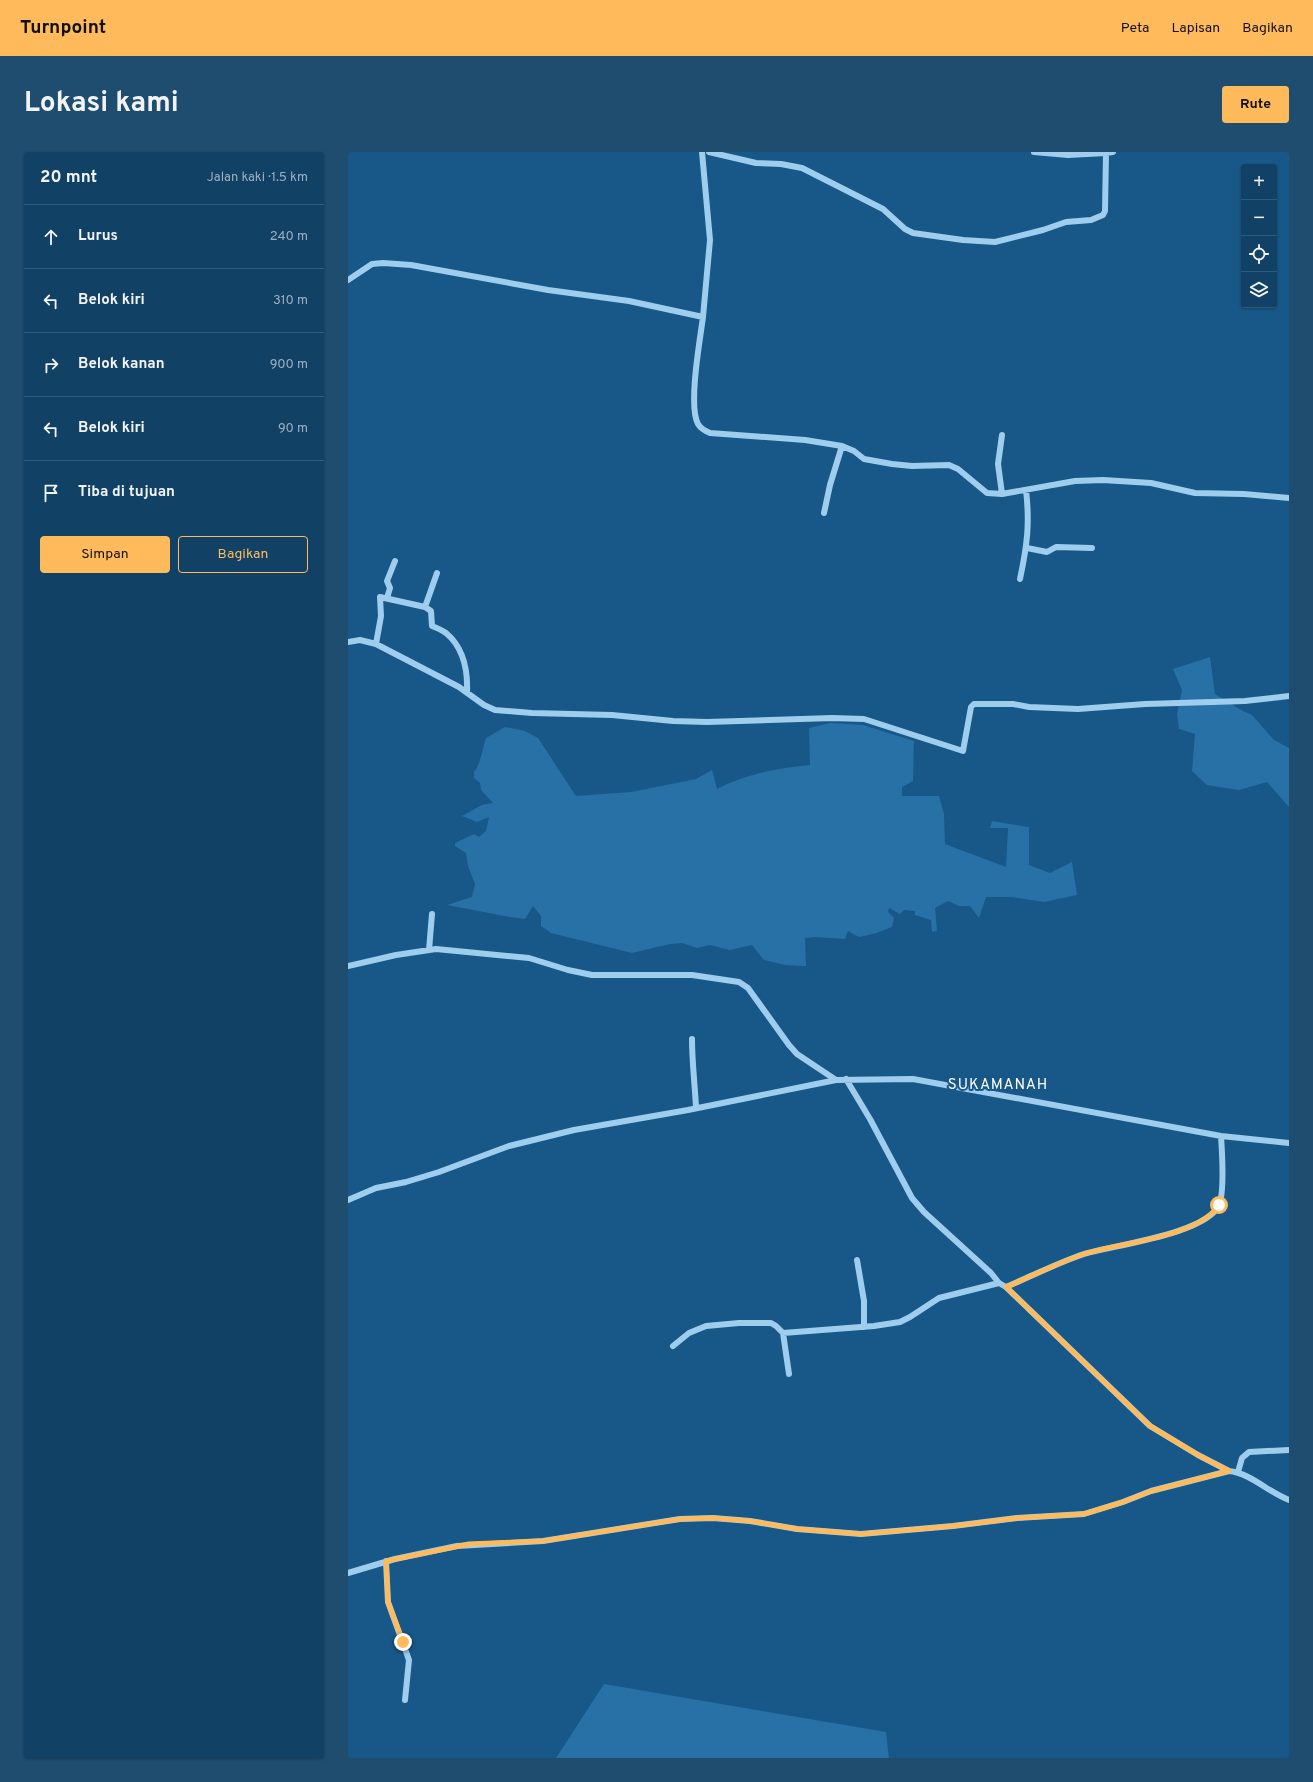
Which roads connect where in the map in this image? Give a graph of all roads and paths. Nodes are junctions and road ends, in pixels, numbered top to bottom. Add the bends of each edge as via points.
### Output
1 (702, 152) edge
2 (709, 152) edge
3 (1034, 152) edge
4 (1113, 152) edge
5 (1106, 153) edge
6 (348, 280) edge
7 (703, 317) junction
8 (1002, 435) dead end
9 (842, 446) junction
10 (1026, 490) junction
11 (1002, 494) junction
12 (1289, 498) edge
13 (824, 514) dead end
14 (1027, 548) junction
15 (1092, 548) dead end
16 (395, 561) dead end
17 (437, 573) dead end
18 (1020, 579) dead end
19 (387, 598) junction
20 (425, 607) junction
21 (348, 642) edge
22 (376, 644) junction
23 (467, 693) junction
24 (1289, 696) edge
25 (432, 914) dead end
26 (429, 950) junction
27 (348, 966) edge
28 (692, 1039) dead end
29 (836, 1080) junction
30 (846, 1080) junction
31 (696, 1108) junction
32 (1221, 1136) junction
33 (1289, 1143) edge
34 (348, 1200) edge
35 (857, 1260) dead end
36 (999, 1284) junction
37 (1006, 1287) junction
38 (864, 1327) junction
39 (783, 1333) junction
40 (673, 1346) dead end
41 (789, 1374) dead end
42 (1289, 1450) edge
43 (1229, 1471) junction
44 (1238, 1472) junction
45 (1289, 1500) edge
46 (386, 1561) junction
47 (348, 1573) edge
48 (405, 1700) dead end

1 - 7 street via 710,240
2 - 5 street via 756,163 802,168 883,209 905,230 913,233 992,243 1066,222 1091,220 1103,215
3 - 5 street via 1068,155
4 - 5 street
6 - 7 street via 372,264 411,265 548,290 628,301
7 - 9 street via 693,403 694,414 702,429 710,433 785,438
8 - 11 street via 998,464
9 - 11 street via 864,459 885,463 953,466 987,493
9 - 13 street
10 - 11 street
10 - 12 street via 1075,482 1118,480 1151,483 1195,493
10 - 14 street via 1029,526
14 - 15 street via 1047,552 1056,547
14 - 18 street
16 - 19 street via 387,581 390,588
17 - 20 street
19 - 20 street
19 - 22 street via 380,598 381,616
20 - 23 street via 431,611 432,626 447,634 462,655 468,679
21 - 22 street via 360,640
22 - 23 street
23 - 24 street via 495,710 532,713 612,715 708,722 864,719 963,751 971,707 974,704 1078,709 1245,701
25 - 26 street
26 - 27 street
26 - 29 street via 529,958 592,975 692,976 739,982 748,988 797,1054
28 - 31 street
29 - 30 street
29 - 31 street
30 - 32 street via 913,1079
30 - 36 street via 912,1198 991,1273
31 - 34 street via 574,1130 509,1146 440,1172 376,1188
32 - 33 street
32 - 37 street via 1223,1166 1220,1200 1213,1213 1179,1231 1086,1254
35 - 38 street via 864,1301
36 - 37 street
36 - 38 street via 939,1298 900,1322
37 - 43 street via 1150,1426
38 - 39 street
39 - 40 street via 771,1323 720,1324 695,1329
39 - 41 street
42 - 44 street via 1249,1452 1242,1458
43 - 44 street
43 - 46 street via 1151,1491 1084,1514 1017,1518 861,1534 797,1529 750,1521 680,1519 536,1542 469,1544
44 - 45 street
46 - 47 street
46 - 48 street via 388,1602 409,1660

